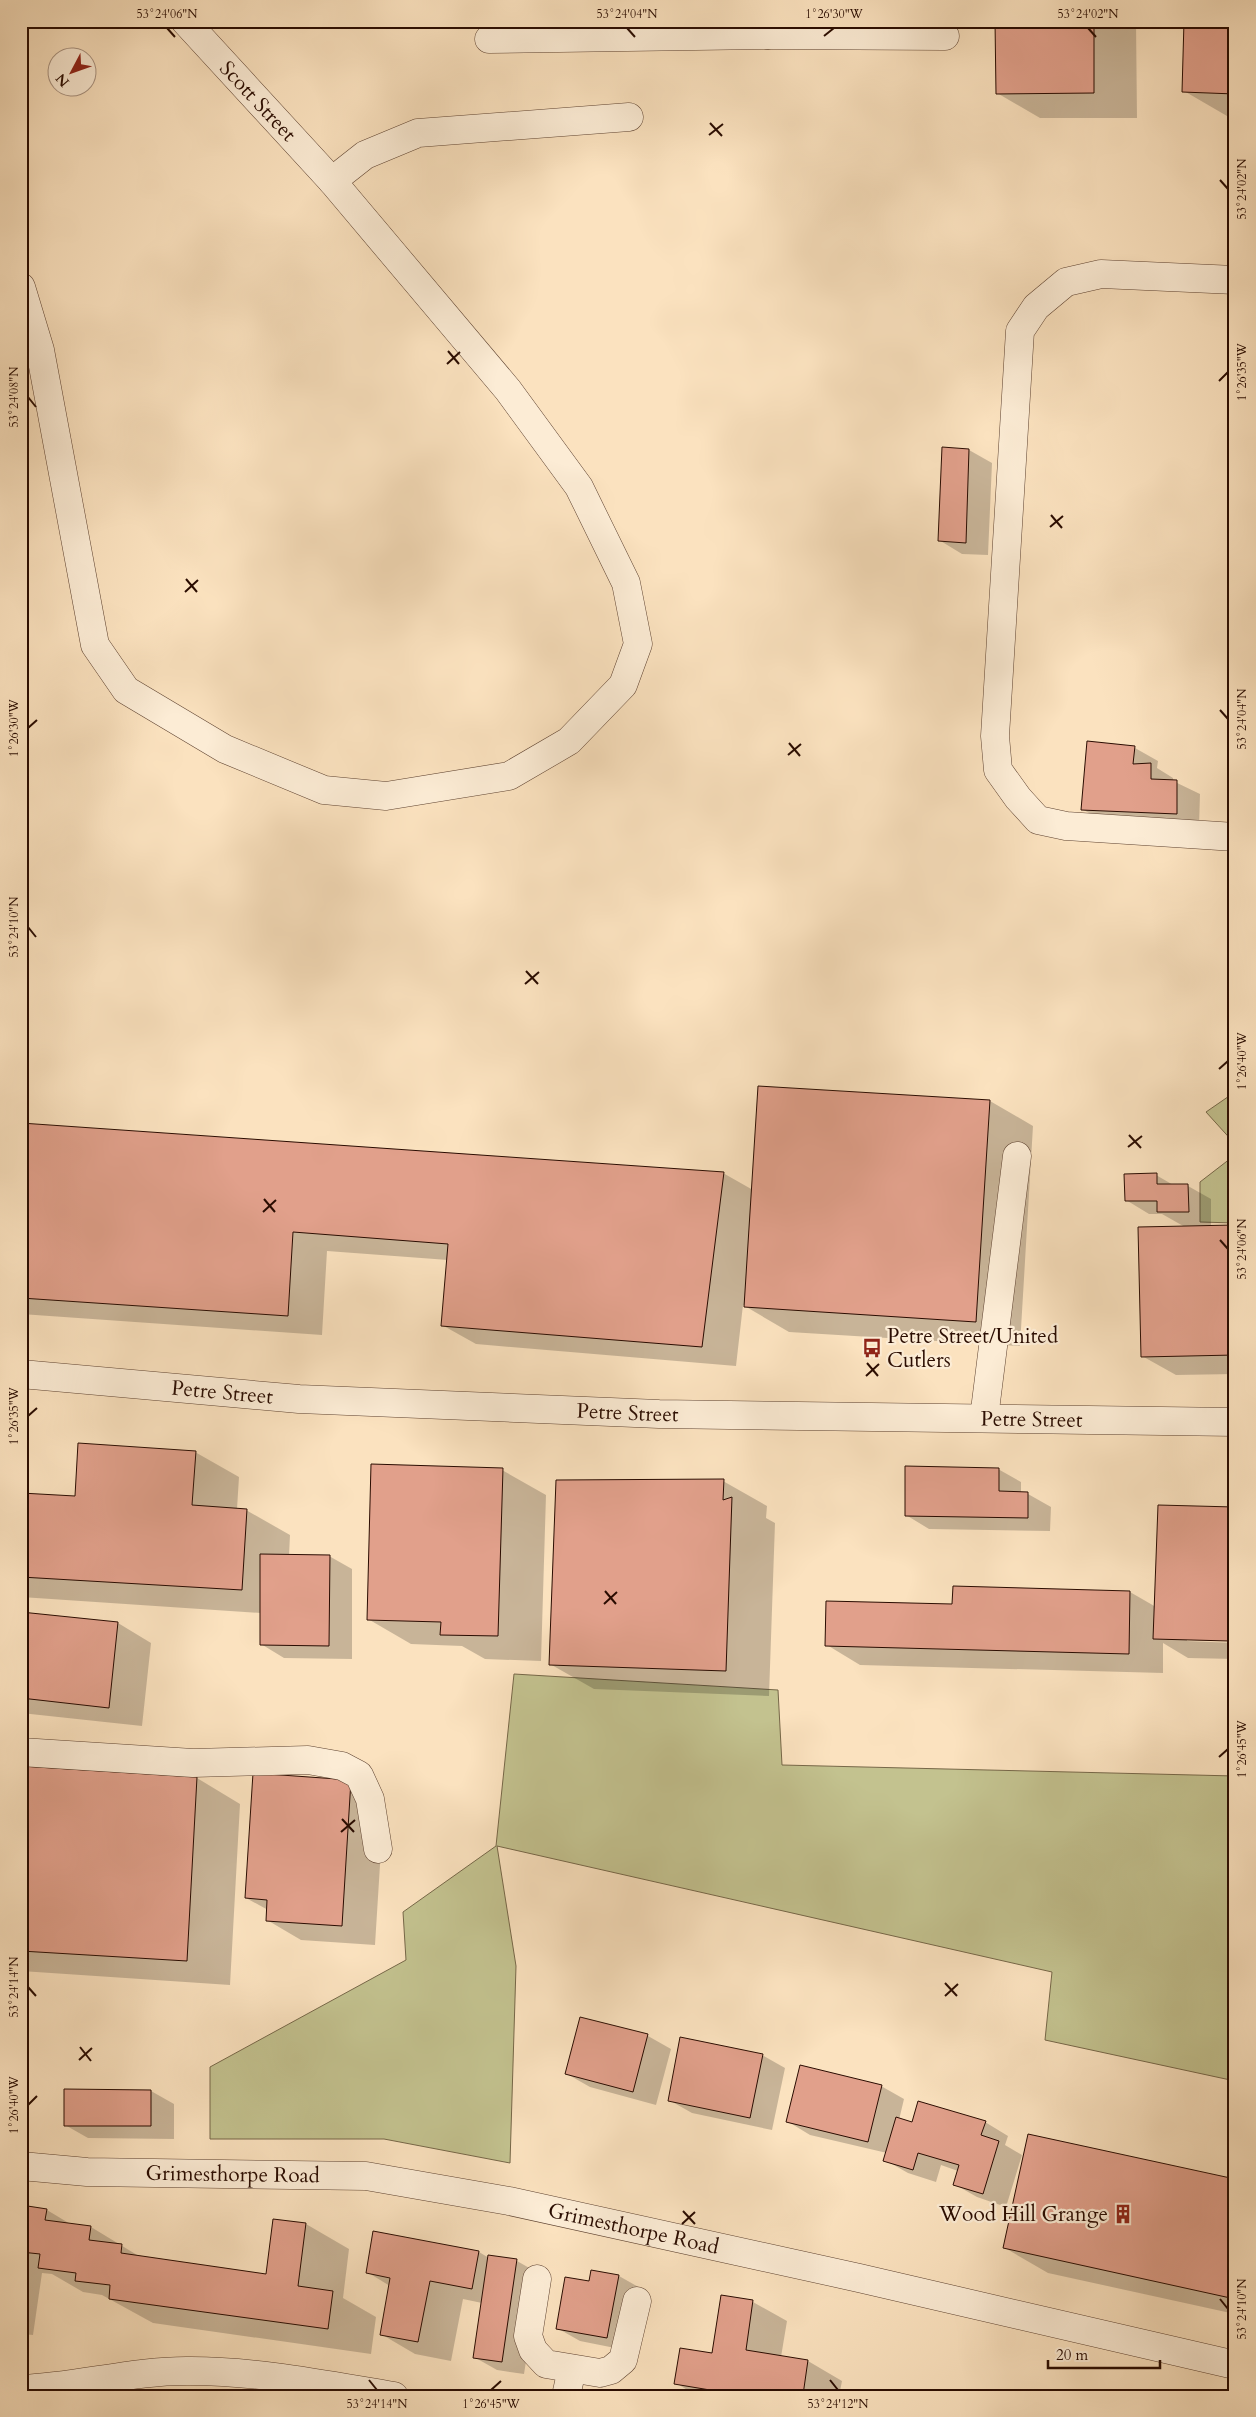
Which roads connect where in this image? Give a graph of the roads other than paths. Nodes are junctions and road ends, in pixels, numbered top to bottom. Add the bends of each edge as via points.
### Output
1 (185, 21) edge
2 (767, 28) edge
3 (946, 36) dead end
4 (489, 39) dead end
5 (629, 117) dead end
6 (332, 181) junction
7 (1235, 280) edge
8 (21, 287) edge
9 (1235, 837) edge
10 (1017, 1156) dead end
11 (21, 1374) edge
12 (984, 1418) junction
13 (1235, 1422) edge
14 (21, 1752) edge
15 (378, 1849) dead end
16 (21, 2166) edge
17 (537, 2279) dead end
18 (637, 2301) dead end
19 (1235, 2365) edge
20 (572, 2368) junction
21 (21, 2389) edge
22 (394, 2396) edge
23 (566, 2396) edge

1 - 6 street, Scott Street
2 - 3 street
2 - 4 street
5 - 6 street via 418,133 364,154
6 - 8 street, Scott Street via 508,390 579,486 626,584 638,644 623,685 568,741 508,776 386,796 324,790 225,749 126,690 95,645 40,350
7 - 9 street via 1101,274 1066,282 1036,307 1020,332 995,736 998,770 1038,820 1066,826
10 - 12 street
11 - 12 street, Petre Street via 299,1399 658,1414
12 - 13 street, Petre Street
14 - 15 street via 193,1763 308,1760 342,1766 359,1775 370,1798
16 - 19 street, Grimesthorpe Road via 87,2172 366,2176 509,2201
17 - 20 street via 528,2336 533,2350 546,2364
18 - 20 street via 623,2360 611,2370 600,2373
20 - 23 street
21 - 22 street via 191,2370 271,2377

